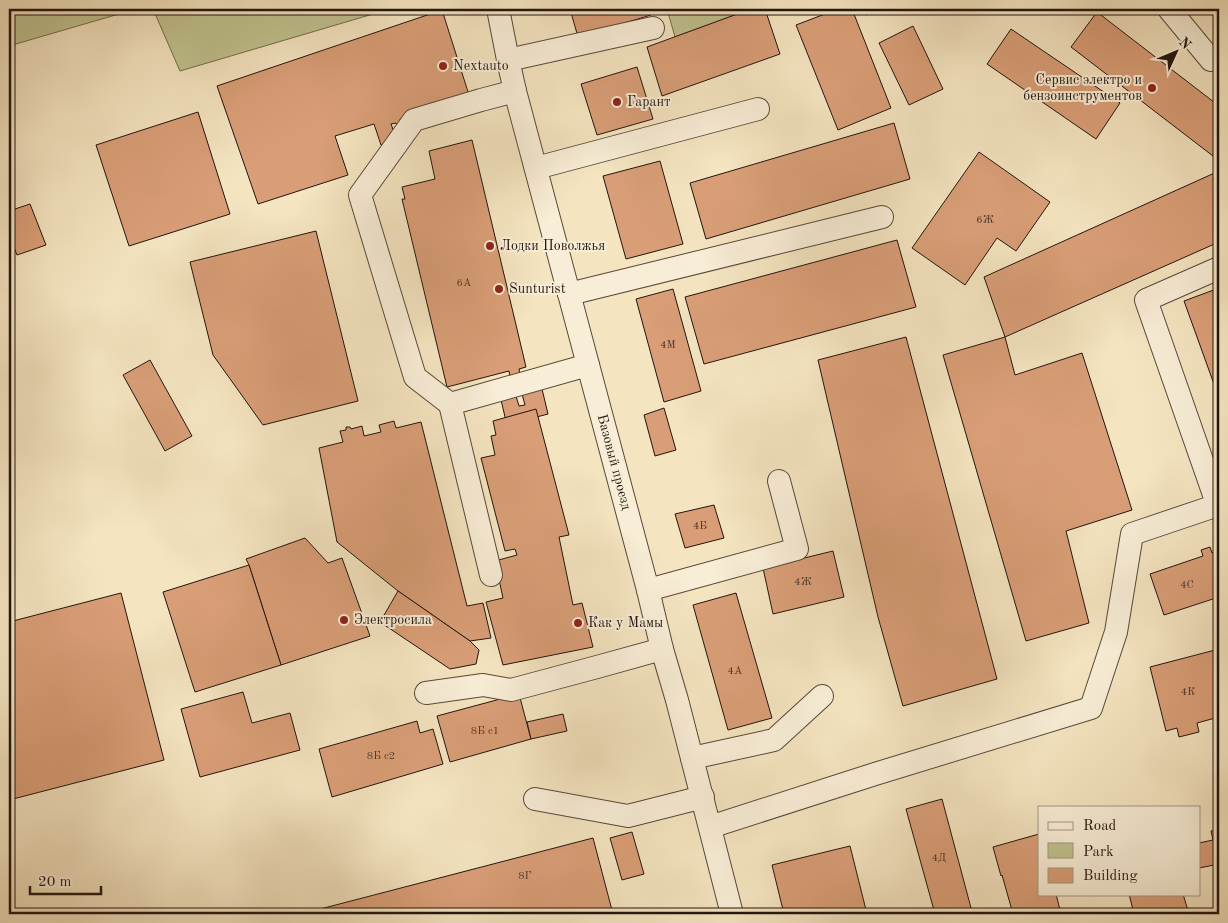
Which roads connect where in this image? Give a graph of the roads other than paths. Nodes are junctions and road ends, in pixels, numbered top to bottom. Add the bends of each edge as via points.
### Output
1 (1168, 9) edge
2 (503, 10) edge
3 (653, 28) dead end
4 (508, 60) junction
5 (1211, 60) dead end
6 (515, 91) junction
7 (758, 109) dead end
8 (536, 168) junction
9 (882, 217) dead end
10 (1219, 268) edge
11 (569, 294) junction
12 (588, 365) junction
13 (450, 404) junction
14 (779, 481) dead end
15 (1219, 507) edge
16 (491, 575) dead end
17 (648, 590) junction
18 (662, 649) junction
19 (426, 693) dead end
20 (822, 696) dead end
21 (692, 758) junction
22 (703, 797) junction
23 (535, 799) dead end
24 (710, 827) junction
25 (732, 914) edge

1 - 5 street
2 - 4 street, Базовый проезд
3 - 4 street
4 - 6 street, Базовый проезд
6 - 8 street, Базовый проезд
6 - 13 street via 414,120 360,195 415,377
7 - 8 street
8 - 11 street, Базовый проезд
9 - 11 street
10 - 15 street via 1146,300
11 - 12 street, Базовый проезд
12 - 13 street
12 - 17 street, Базовый проезд
13 - 16 street
14 - 17 street via 797,549
15 - 24 street via 1132,534 1116,632 1091,708
17 - 18 street, Базовый проезд
18 - 19 street via 511,690 483,685
18 - 21 street, Базовый проезд
20 - 21 street via 774,740
21 - 22 street, Базовый проезд
22 - 23 street via 628,816
22 - 24 street, Базовый проезд
24 - 25 street, Базовый проезд

